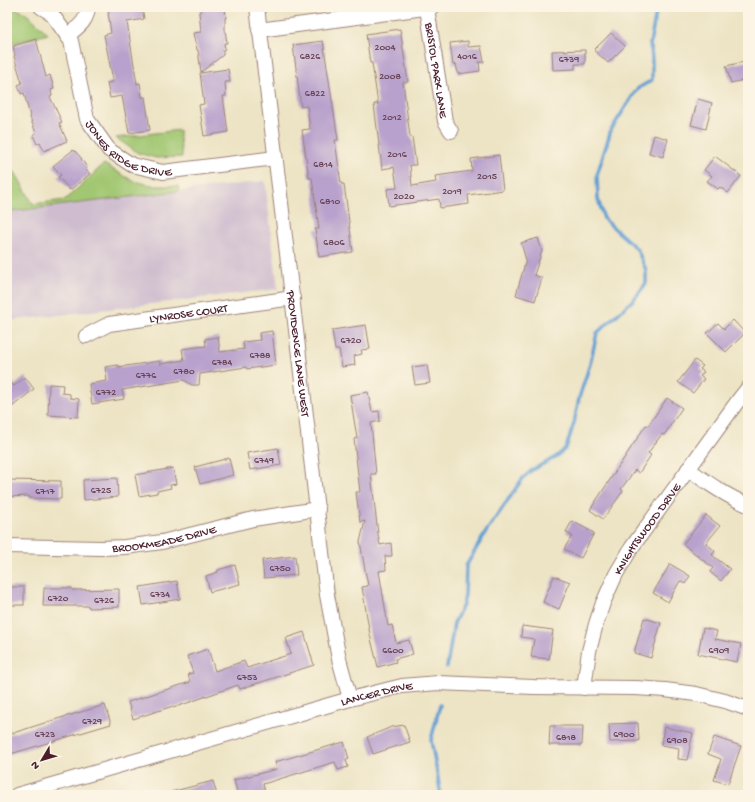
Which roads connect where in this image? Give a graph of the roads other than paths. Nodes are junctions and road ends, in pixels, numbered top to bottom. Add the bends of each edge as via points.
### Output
1 (40, 7) edge
2 (88, 7) edge
3 (257, 7) edge
4 (430, 7) edge
5 (259, 30) junction
6 (67, 36) junction
7 (451, 131) dead end
8 (275, 158) junction
9 (293, 298) junction
10 (86, 336) dead end
11 (748, 388) edge
12 (688, 469) junction
13 (748, 505) edge
14 (318, 509) junction
15 (7, 546) edge
16 (584, 688) junction
17 (350, 699) junction
18 (748, 708) edge
19 (16, 795) edge

1 - 6 street, JONES RIDGE DRIVE via 50,13
2 - 6 street via 81,25
3 - 5 street, PROVIDENCE LANE WEST
4 - 5 street
4 - 7 street, BRISTOL PARK LANE via 445,121
5 - 8 street, PROVIDENCE LANE WEST
6 - 8 street, JONES RIDGE DRIVE via 71,41 87,119 110,150 132,164 163,172
8 - 9 street, PROVIDENCE LANE WEST
9 - 10 street, LYNROSE COURT via 110,324
9 - 14 street, PROVIDENCE LANE WEST
11 - 12 street, KNIGHTSWOOD DRIVE
12 - 13 street via 717,490
12 - 16 street, KNIGHTSWOOD DRIVE via 632,547 616,574 596,624
14 - 15 street, BROOKMEADE DRIVE via 253,519 168,540 125,547
14 - 17 street, PROVIDENCE LANE WEST via 329,602 339,659
16 - 17 street, LANCER DRIVE via 438,683 402,686
16 - 18 street, LANCER DRIVE via 665,690 696,694
17 - 19 street, LANCER DRIVE

